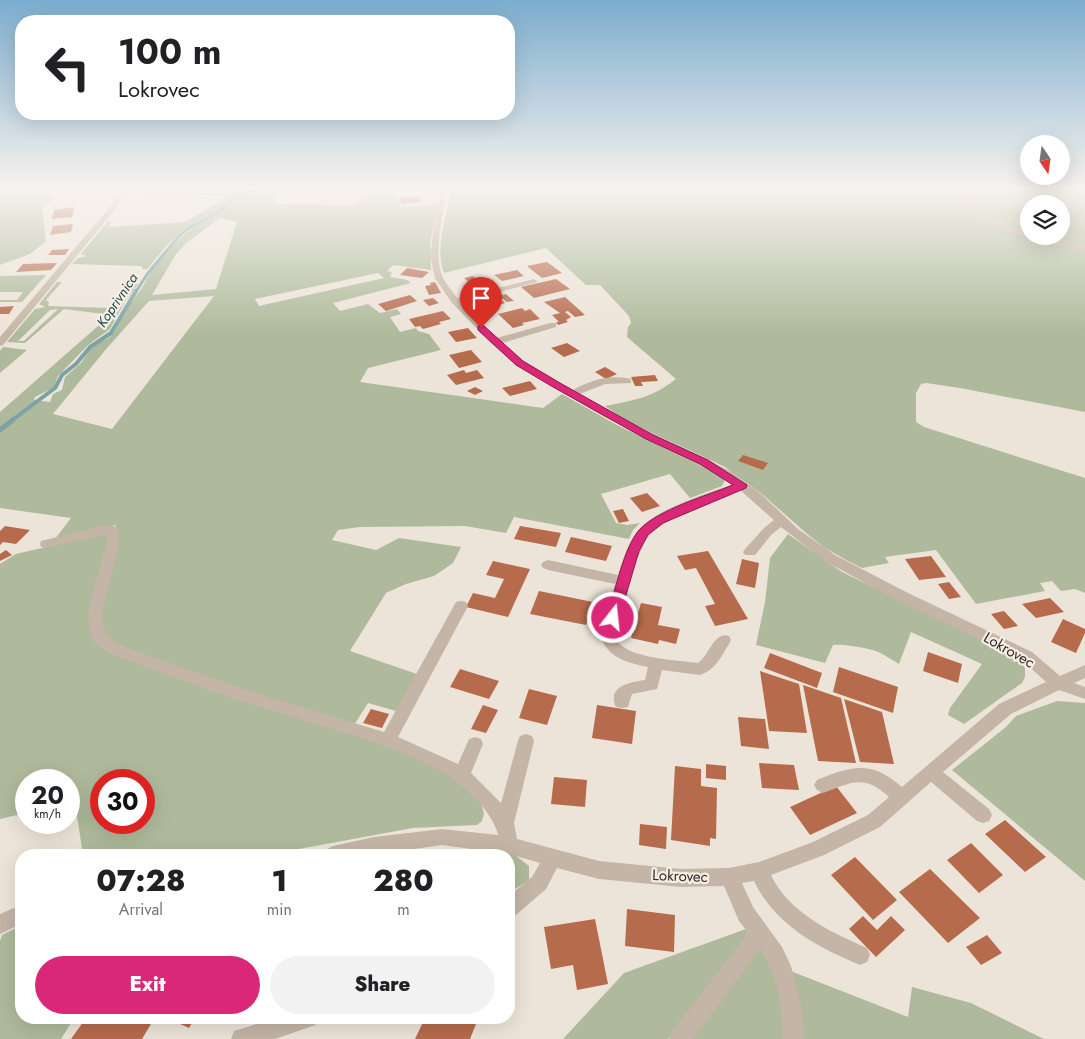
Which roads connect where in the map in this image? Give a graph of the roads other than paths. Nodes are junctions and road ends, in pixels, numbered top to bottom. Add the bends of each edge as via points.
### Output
1 (88, 237) edge
2 (436, 237) edge
3 (1069, 245) edge
4 (1085, 249) edge
5 (534, 282) dead end
6 (455, 300) junction
7 (553, 326) dead end
8 (495, 342) junction
9 (0, 343) edge
10 (627, 381) dead end
11 (572, 394) junction
12 (742, 485) junction
13 (781, 521) junction
14 (46, 544) dead end
15 (750, 552) dead end
16 (548, 565) dead end
17 (624, 581) junction
18 (461, 606) dead end
19 (724, 640) dead end
20 (656, 663) junction
21 (1085, 671) edge
22 (1057, 683) junction
23 (1085, 693) edge
24 (622, 702) dead end
25 (388, 740) junction
26 (526, 741) dead end
27 (475, 744) dead end
28 (931, 772) junction
29 (461, 776) junction
30 (822, 785) dead end
31 (901, 797) junction
32 (983, 815) dead end
33 (505, 824) junction
34 (509, 845) junction
35 (360, 849) edge
36 (552, 858) junction
37 (759, 871) junction
38 (729, 877) junction
39 (515, 903) edge
40 (15, 917) edge
41 (0, 924) edge
42 (756, 930) junction
43 (860, 955) dead end
44 (289, 1024) edge
45 (242, 1039) edge
46 (680, 1039) edge
47 (794, 1039) edge

1 - 9 street
2 - 6 street, Lokrovec via 434,255 439,278
3 - 4 street
5 - 6 street
6 - 8 street, Lokrovec
7 - 8 street
8 - 11 street, Lokrovec via 520,363
10 - 11 street via 598,382
11 - 12 street, Lokrovec
12 - 13 street, Lokrovec
12 - 17 street via 658,520 644,532
13 - 15 street
13 - 22 street, Lokrovec via 830,558 1027,656
14 - 25 street via 102,530 111,529 113,532 113,548 95,619 99,636 116,650 254,699
16 - 17 street
17 - 20 street via 608,637 611,645 623,654
18 - 25 street
19 - 20 street via 708,664 700,669
20 - 24 street via 652,685 628,689 622,695
21 - 22 street
22 - 23 street
22 - 28 street, Lokrovec via 1006,709
25 - 29 street via 449,767
26 - 33 street
27 - 29 street
28 - 31 street, Lokrovec
28 - 32 street
29 - 33 street via 498,812
30 - 31 street via 867,773 886,782
31 - 37 street, Lokrovec via 874,821 818,849
33 - 34 street
34 - 35 street, Lokrovec via 442,837
34 - 36 street, Lokrovec
36 - 38 street, Lokrovec via 600,870 681,878
36 - 39 street via 539,884
37 - 38 street, Lokrovec
37 - 43 street via 764,885 776,901 809,930
38 - 42 street
40 - 41 street
42 - 46 street via 746,954
42 - 47 street via 782,966 791,1004
44 - 45 street

